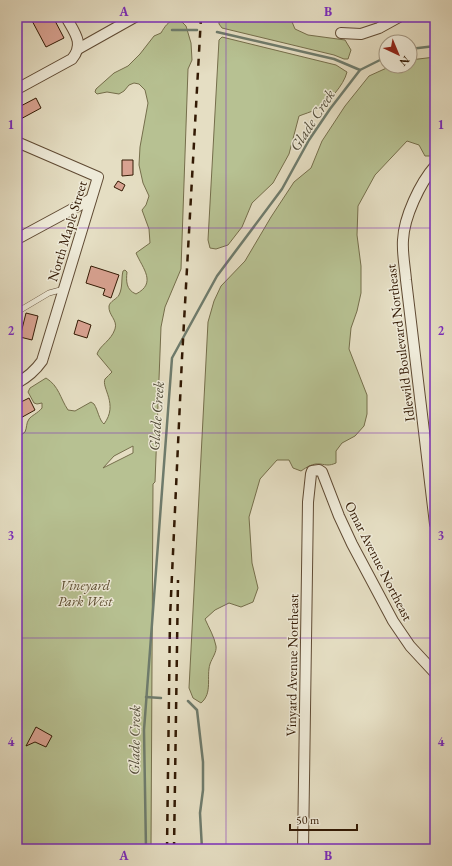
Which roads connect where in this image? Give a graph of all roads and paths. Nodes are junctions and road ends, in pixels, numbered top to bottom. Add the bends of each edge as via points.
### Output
1 (66, 17) edge
2 (135, 17) edge
3 (399, 17) edge
4 (341, 33) dead end
5 (78, 48) junction
6 (17, 89) edge
7 (17, 142) edge
8 (435, 166) edge
9 (91, 199) junction
10 (17, 238) edge
11 (64, 289) junction
12 (17, 312) edge
13 (17, 383) edge
14 (310, 482) joint
15 (435, 524) edge
16 (435, 673) edge
17 (303, 849) edge

1 - 5 street via 78,40
2 - 5 street
3 - 4 street via 361,34
5 - 6 street via 72,59
7 - 9 street, North Maple Street via 98,177
8 - 15 street, Idlewild Boulevard Northeast via 410,211 403,240
9 - 10 street
9 - 11 street, North Maple Street
11 - 12 lane via 49,293
11 - 13 street, North Maple Street via 42,361 38,368
14 - 16 street, Omar Avenue Northeast via 312,472 322,472 352,544 393,621 410,646
14 - 17 street, Vinyard Avenue Northeast

